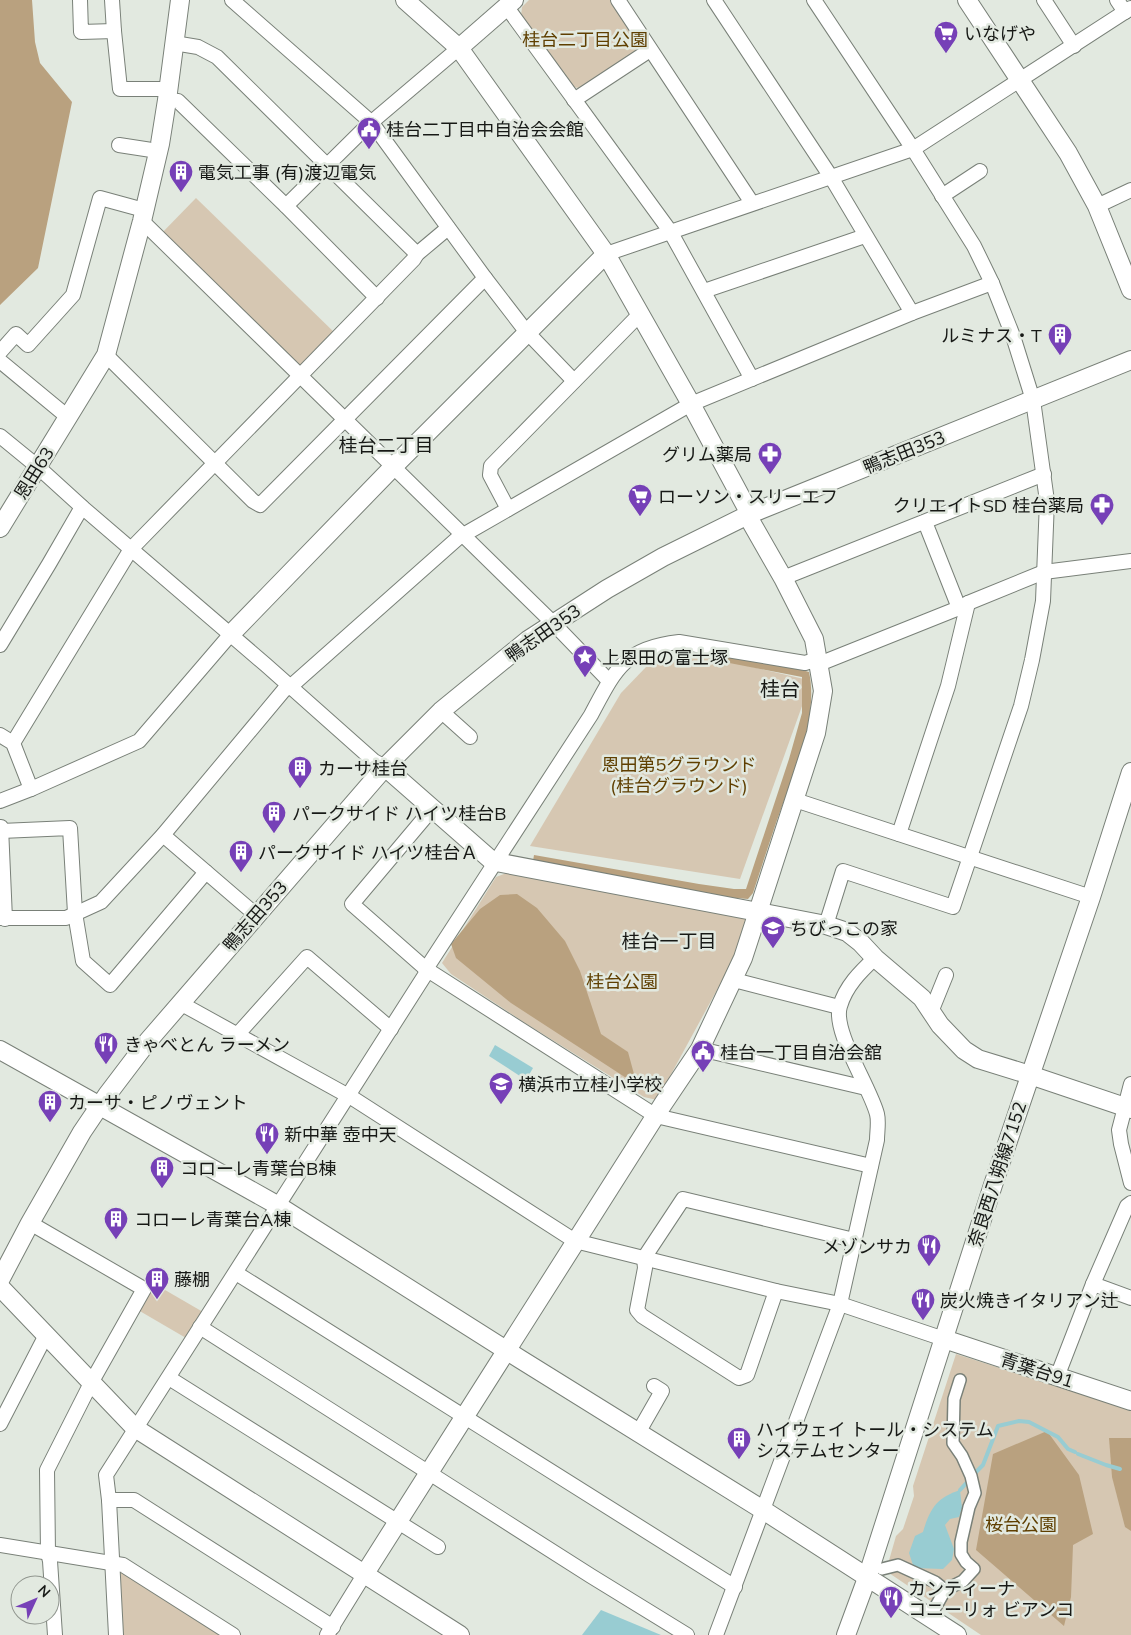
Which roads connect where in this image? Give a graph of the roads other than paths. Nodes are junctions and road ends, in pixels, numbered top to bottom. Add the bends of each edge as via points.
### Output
1 (80, 0) edge
2 (112, 0) edge
3 (180, 0) edge
4 (232, 0) edge
5 (405, 0) edge
6 (618, 0) edge
7 (714, 0) edge
8 (814, 0) edge
9 (967, 0) edge
10 (1044, 0) edge
11 (1117, 0) edge
12 (510, 3) edge
13 (1128, 10) edge
14 (114, 31) junction
15 (174, 43) junction
16 (1074, 46) junction
17 (458, 48) junction
18 (650, 50) junction
19 (1020, 79) junction
20 (168, 94) junction
21 (574, 100) junction
22 (372, 124) junction
23 (127, 143) dead end
24 (913, 149) junction
25 (158, 151) junction
26 (327, 166) junction
27 (980, 171) dead end
28 (831, 177) junction
29 (1131, 190) edge
30 (942, 196) junction
31 (752, 203) junction
32 (286, 206) junction
33 (1097, 206) junction
34 (143, 215) junction
35 (448, 228) junction
36 (670, 231) junction
37 (865, 236) junction
38 (417, 254) junction
39 (606, 254) junction
40 (485, 278) junction
41 (992, 283) junction
42 (1131, 290) edge
43 (704, 291) junction
44 (377, 298) junction
45 (912, 313) junction
46 (640, 314) junction
47 (527, 332) junction
48 (0, 352) edge
49 (106, 355) junction
50 (1131, 360) edge
51 (0, 361) edge
52 (300, 376) junction
53 (752, 379) junction
54 (574, 381) junction
55 (1033, 400) junction
56 (691, 404) junction
57 (68, 418) junction
58 (344, 420) junction
59 (0, 436) edge
60 (215, 464) junction
61 (38, 467) junction
62 (393, 468) junction
63 (1044, 474) junction
64 (82, 507) junction
65 (508, 510) junction
66 (750, 514) junction
67 (925, 522) junction
68 (0, 526) edge
69 (463, 536) junction
70 (131, 549) junction
71 (1131, 561) edge
72 (1044, 572) junction
73 (783, 578) junction
74 (964, 606) junction
75 (553, 623) junction
76 (230, 635) junction
77 (0, 645) edge
78 (818, 659) junction
79 (609, 680) junction
80 (290, 687) junction
81 (441, 710) junction
82 (0, 735) edge
83 (470, 737) dead end
84 (13, 743) junction
85 (385, 767) junction
86 (1131, 772) edge
87 (31, 789) junction
88 (795, 800) junction
89 (0, 801) edge
90 (432, 809) junction
91 (1, 829) edge
92 (900, 834) junction
93 (163, 835) junction
94 (969, 858) junction
95 (496, 862) junction
96 (206, 872) junction
97 (1091, 897) junction
98 (758, 912) junction
99 (75, 913) junction
100 (256, 914) junction
101 (3, 919) edge
102 (826, 925) junction
103 (875, 958) junction
104 (426, 969) junction
105 (946, 975) dead end
106 (734, 980) junction
107 (180, 1003) junction
108 (839, 1007) junction
109 (931, 1012) junction
110 (391, 1029) junction
111 (237, 1035) junction
112 (700, 1049) junction
113 (0, 1050) edge
114 (1030, 1075) junction
115 (1131, 1084) edge
116 (866, 1088) junction
117 (347, 1097) junction
118 (100, 1105) junction
119 (1128, 1108) edge
120 (656, 1116) junction
121 (871, 1166) junction
122 (1131, 1183) edge
123 (1131, 1203) edge
124 (277, 1205) junction
125 (30, 1223) junction
126 (854, 1240) junction
127 (575, 1241) junction
128 (644, 1258) junction
129 (236, 1272) junction
130 (0, 1280) edge
131 (1093, 1284) junction
132 (0, 1288) edge
133 (776, 1291) junction
134 (1131, 1298) edge
135 (840, 1304) junction
136 (200, 1327) junction
137 (46, 1335) junction
138 (944, 1339) junction
139 (507, 1351) junction
140 (1057, 1377) junction
141 (169, 1378) junction
142 (960, 1380) dead end
143 (91, 1382) junction
144 (662, 1391) dead end
145 (1131, 1401) edge
146 (465, 1417) junction
147 (0, 1424) edge
148 (135, 1428) junction
149 (638, 1433) junction
150 (428, 1472) junction
151 (109, 1500) junction
152 (763, 1510) junction
153 (397, 1522) junction
154 (0, 1545) edge
155 (438, 1547) dead end
156 (48, 1552) junction
157 (112, 1564) junction
158 (882, 1569) dead end
159 (364, 1574) junction
160 (867, 1578) junction
161 (735, 1587) junction
162 (945, 1590) junction
163 (935, 1608) dead end
164 (330, 1631) edge
165 (55, 1635) edge
166 (116, 1635) edge
167 (233, 1635) edge
168 (460, 1635) edge
169 (688, 1635) edge
170 (716, 1635) edge
171 (846, 1635) edge
172 (956, 1635) edge

1 - 14 street via 82,32
2 - 14 street
3 - 15 street, 恩田63
4 - 22 street
5 - 17 street
6 - 18 street
7 - 28 street
8 - 24 street
9 - 19 street
10 - 16 street
11 - 13 street
12 - 17 street
12 - 21 street
13 - 16 street
14 - 20 street via 120,88
15 - 20 street, 恩田63
15 - 26 street via 198,47 217,57
16 - 19 street
17 - 22 street
17 - 39 street
18 - 21 street
18 - 31 street
19 - 24 street
19 - 33 street via 1068,153
20 - 25 street, 恩田63
20 - 32 street
21 - 36 street
22 - 26 street
22 - 35 street
23 - 25 street
24 - 28 street
24 - 30 street
25 - 34 street, 恩田63
26 - 32 street
26 - 38 street
27 - 30 street
28 - 31 street
28 - 37 street
29 - 33 street
30 - 41 street via 974,246
31 - 36 street
32 - 44 street
33 - 42 street
34 - 48 street via 100,198 73,295 28,345 16,334
34 - 49 street, 恩田63
34 - 52 street
35 - 38 street
35 - 40 street
36 - 39 street
36 - 43 street
37 - 43 street
37 - 45 street
38 - 44 street
39 - 46 street
39 - 47 street
40 - 47 street
40 - 58 street
41 - 45 street
41 - 55 street
43 - 53 street
44 - 52 street
45 - 53 street
46 - 54 street
46 - 56 street
47 - 54 street
47 - 62 street
49 - 57 street, 恩田63
49 - 60 street
50 - 55 street, 鴨志田353 / 鴨志田353
51 - 57 street
52 - 58 street
52 - 60 street
53 - 56 street
54 - 65 street via 491,466 490,475
55 - 63 street
55 - 66 street, 鴨志田353 / 鴨志田353
56 - 65 street
56 - 66 street
57 - 61 street, 恩田63 / 恩田63
58 - 60 street via 260,505
58 - 62 street
59 - 61 street
60 - 70 street
61 - 64 street
61 - 68 street, 恩田63 / 恩田63
62 - 69 street
62 - 76 street
63 - 67 street
63 - 72 street via 1047,501
64 - 70 street
64 - 77 street
65 - 69 street
66 - 73 street via 751,522
66 - 75 street, 鴨志田353 / 鴨志田353 via 663,557
67 - 73 street
67 - 74 street
69 - 75 street
69 - 80 street
70 - 76 street
70 - 84 street
71 - 72 street
72 - 74 street
72 - 94 street via 1043,601 1021,706
73 - 78 street via 814,639
74 - 78 street via 824,662
74 - 92 street via 948,686
75 - 79 street
75 - 81 street, 鴨志田353 / 鴨志田353
76 - 80 street
76 - 87 street via 139,740
78 - 79 street via 805,663 679,642 659,644 635,654
78 - 88 street via 823,690 816,733
79 - 95 street
80 - 85 street
80 - 93 street via 284,690
81 - 83 street
81 - 85 street, 鴨志田353 / 鴨志田353
82 - 84 street
84 - 87 street
85 - 90 street
85 - 100 street, 鴨志田353 / 鴨志田353
86 - 97 street, 奈良西八朔線7152
87 - 89 street
88 - 92 street
88 - 98 street
90 - 95 street
90 - 104 street via 352,904
91 - 99 street via 70,828
91 - 101 street
92 - 94 street
93 - 96 street
93 - 99 street via 101,902
94 - 97 street
94 - 102 street via 953,907 843,871
95 - 98 street
95 - 104 street
96 - 99 street via 110,985 83,961
96 - 100 street
97 - 114 street, 奈良西八朔線7152
98 - 102 street
98 - 106 street
99 - 101 street via 66,918
100 - 107 street, 鴨志田353 / 鴨志田353
102 - 103 street via 847,932
103 - 108 street via 853,979
103 - 109 street via 922,998
104 - 110 street
104 - 120 street
105 - 109 street
106 - 108 street
106 - 112 street
107 - 111 street
107 - 118 street, 鴨志田353 / 鴨志田353
108 - 116 street via 842,1033
109 - 114 street via 958,1044 978,1059
110 - 111 street via 307,957
110 - 117 street
111 - 117 street
112 - 116 street
112 - 120 street
113 - 118 street
114 - 119 street
114 - 138 street, 奈良西八朔線7152
115 - 119 street
116 - 121 street via 878,1115
117 - 124 street
117 - 127 street
118 - 124 street
118 - 125 street, 鴨志田353
119 - 122 street via 1119,1130
120 - 121 street
120 - 127 street
121 - 126 street
123 - 131 street
124 - 129 street
124 - 139 street
125 - 130 street, 鴨志田353
125 - 143 street via 144,1289
126 - 128 street via 683,1199
126 - 135 street
127 - 128 street
127 - 139 street
128 - 133 street
128 - 133 street via 637,1310 739,1378 747,1375
129 - 136 street
129 - 146 street
131 - 134 street
131 - 140 street
132 - 137 street
133 - 135 street
135 - 138 street
135 - 152 street
136 - 141 street
136 - 150 street
137 - 143 street
137 - 147 street
138 - 140 street, 青葉台91
138 - 160 street, 奈良西八朔線7152
139 - 146 street
139 - 149 street
140 - 145 street, 青葉台91
141 - 148 street
141 - 153 street
142 - 162 street via 954,1399 953,1443 971,1476 975,1493 969,1506 961,1554 974,1569 963,1581
143 - 148 street
143 - 156 street via 47,1470
144 - 149 street
146 - 150 street
146 - 161 street
148 - 151 street via 106,1475
148 - 159 street
149 - 152 street
150 - 153 street
150 - 169 street
151 - 157 street
151 - 164 street via 134,1500
152 - 160 street
152 - 161 street
153 - 155 street
153 - 159 street
154 - 156 street
156 - 157 street
156 - 165 street
157 - 166 street
157 - 167 street via 123,1565
158 - 162 street via 898,1565
159 - 164 street
159 - 168 street
160 - 171 street, 奈良西八朔線7152
160 - 172 street
161 - 170 street
162 - 163 street

